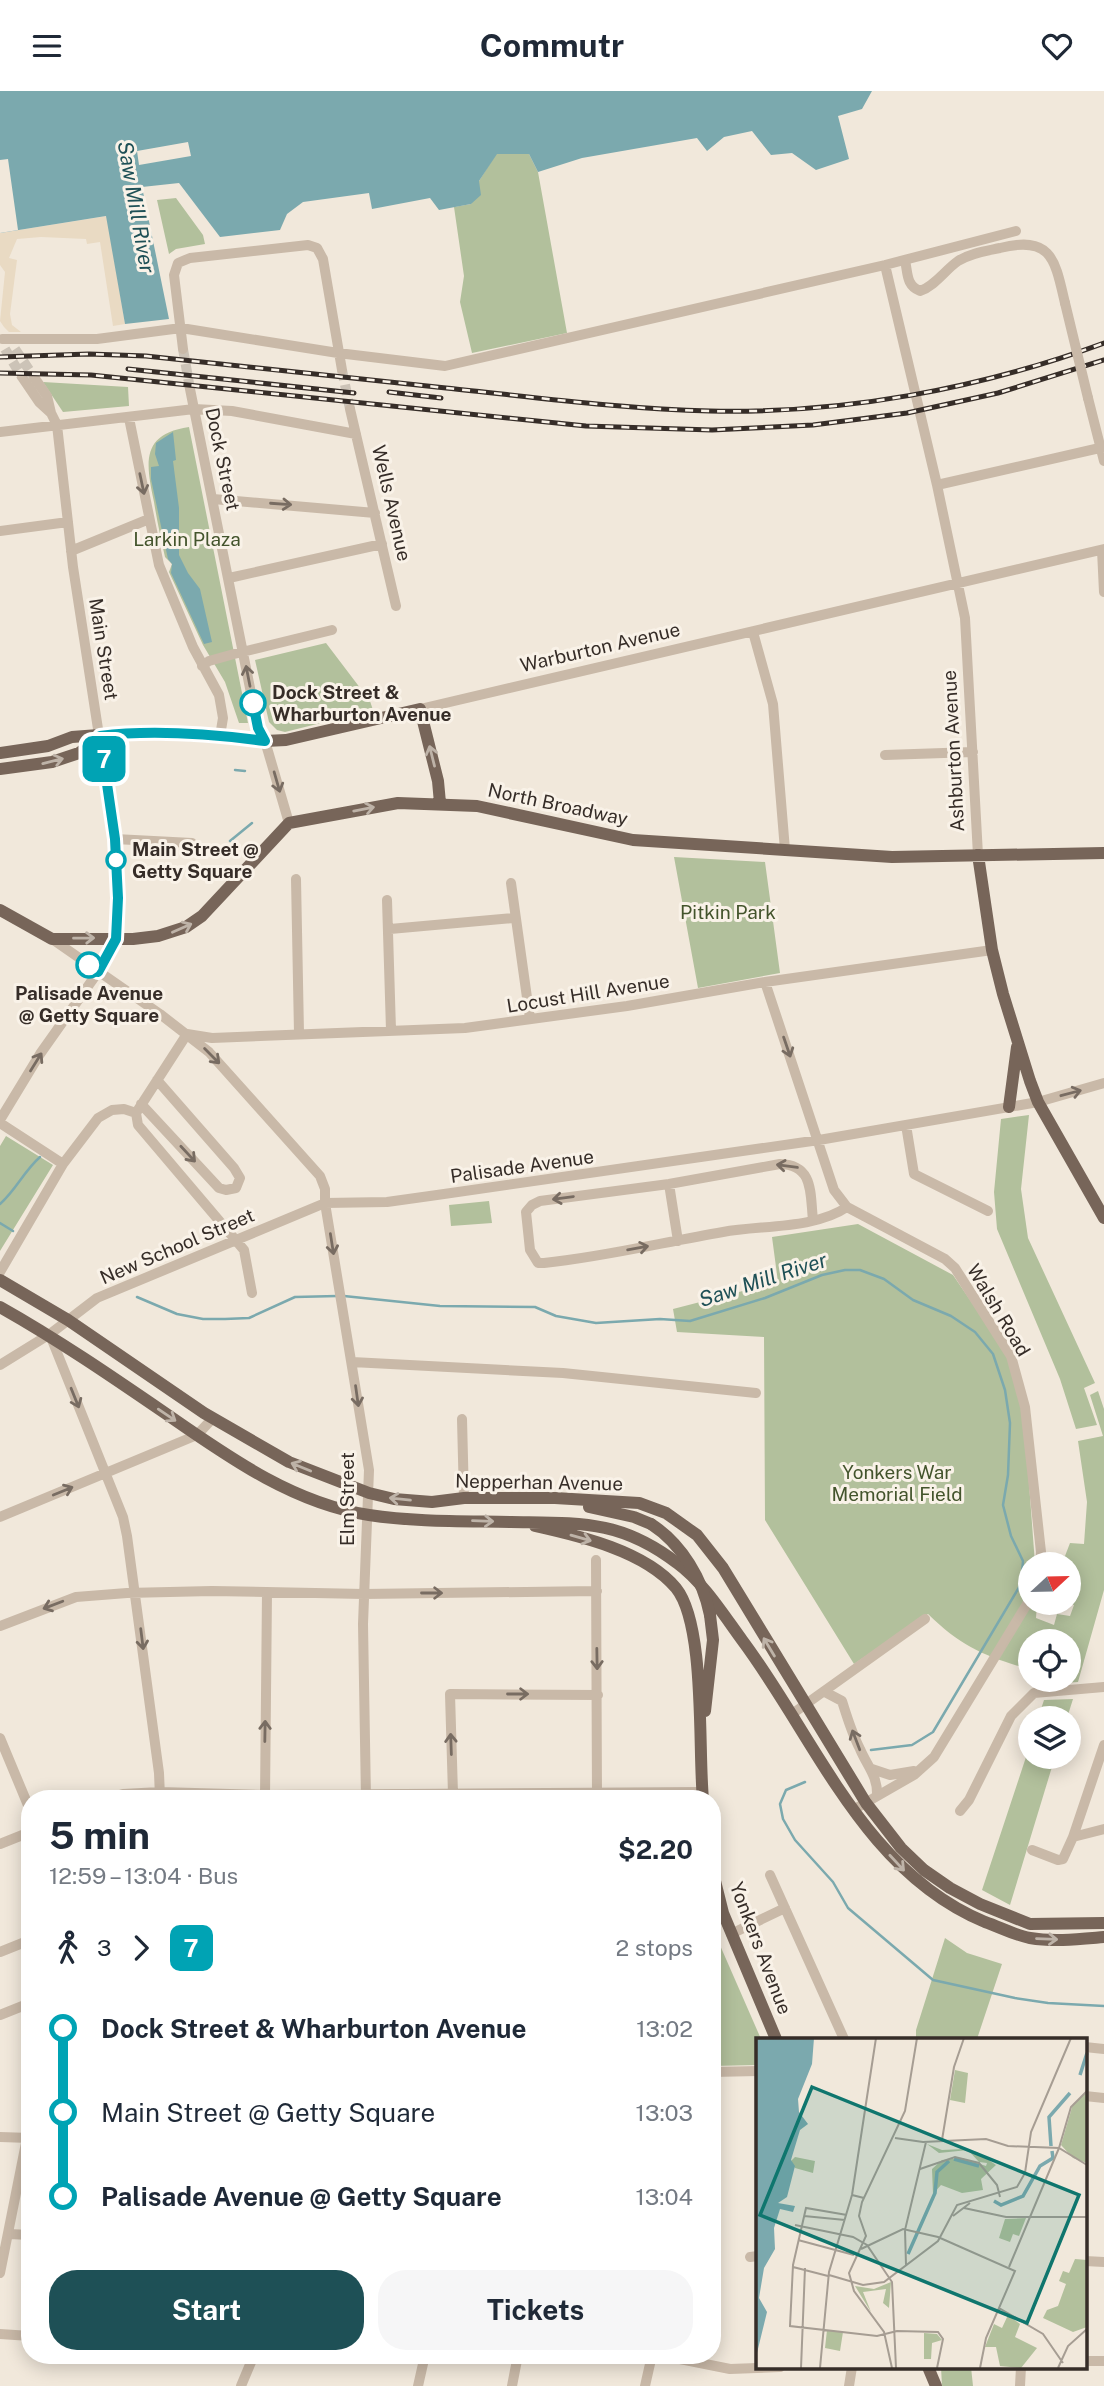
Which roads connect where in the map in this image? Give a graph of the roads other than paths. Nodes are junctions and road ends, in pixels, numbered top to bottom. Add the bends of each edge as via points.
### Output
1 (1016, 231) dead end
2 (970, 243) junction
3 (973, 254) junction
4 (905, 260) junction
5 (885, 265) junction
6 (181, 328) junction
7 (6, 343) edge
8 (183, 349) tunnel mouth
9 (338, 353) junction
10 (342, 370) tunnel mouth
11 (22, 377) tunnel mouth
12 (34, 377) tunnel mouth
13 (190, 389) tunnel mouth
14 (194, 409) junction
15 (350, 409) tunnel mouth
16 (51, 413) junction
17 (129, 418) junction
18 (57, 425) junction
19 (0, 432) edge
20 (356, 434) junction
21 (1102, 447) edge
22 (1104, 461) edge
23 (937, 485) junction
24 (213, 499) junction
25 (375, 513) junction
26 (149, 519) junction
27 (68, 522) junction
28 (0, 531) edge
29 (382, 544) junction
30 (1103, 549) edge
31 (71, 551) junction
32 (229, 578) junction
33 (959, 584) junction
34 (1104, 592) edge
35 (396, 606) dead end
36 (332, 630) dead end
37 (753, 632) junction
38 (243, 652) junction
39 (202, 666) junction
40 (420, 709) junction
41 (100, 736) junction
42 (220, 736) junction
43 (265, 741) junction
44 (973, 752) junction
45 (0, 753) edge
46 (885, 755) dead end
47 (0, 769) edge
48 (440, 803) junction
49 (289, 823) junction
50 (115, 839) junction
51 (192, 843) dead end
52 (785, 850) junction
53 (1104, 853) edge
54 (978, 855) junction
55 (296, 879) dead end
56 (511, 883) dead end
57 (387, 900) dead end
58 (0, 910) edge
59 (514, 918) junction
60 (390, 929) junction
61 (52, 939) junction
62 (116, 939) junction
63 (992, 950) junction
64 (98, 972) junction
65 (765, 982) junction
66 (530, 1019) junction
67 (391, 1030) junction
68 (299, 1033) junction
69 (187, 1034) junction
70 (1017, 1044) junction
71 (157, 1080) junction
72 (1104, 1083) edge
73 (1038, 1102) junction
74 (1009, 1107) junction
75 (139, 1109) junction
76 (0, 1121) edge
77 (906, 1125) junction
78 (819, 1140) junction
79 (63, 1164) junction
80 (669, 1184) junction
81 (325, 1203) junction
82 (847, 1207) junction
83 (988, 1211) dead end
84 (1103, 1215) edge
85 (813, 1220) junction
86 (236, 1240) junction
87 (678, 1241) junction
88 (0, 1272) edge
89 (0, 1280) edge
90 (252, 1293) dead end
91 (0, 1307) edge
92 (68, 1321) junction
93 (50, 1334) junction
94 (352, 1362) junction
95 (0, 1365) edge
96 (756, 1393) dead end
97 (213, 1418) junction
98 (462, 1419) dead end
99 (197, 1436) junction
100 (106, 1473) junction
101 (369, 1493) junction
102 (464, 1498) junction
103 (530, 1498) junction
104 (366, 1514) junction
105 (0, 1517) edge
106 (514, 1522) junction
107 (1041, 1552) edge
108 (596, 1560) dead end
109 (597, 1591) junction
110 (267, 1592) junction
111 (136, 1593) junction
112 (364, 1594) junction
113 (1020, 1615) edge
114 (925, 1619) dead end
115 (0, 1626) edge
116 (844, 1678) junction
117 (1104, 1687) edge
118 (825, 1692) junction
119 (598, 1695) junction
120 (842, 1701) junction
121 (805, 1705) junction
122 (792, 1714) junction
123 (0, 1738) edge
124 (703, 1740) junction
125 (1104, 1745) edge
126 (925, 1767) junction
127 (872, 1769) junction
128 (22, 1790) edge
129 (159, 1790) edge
130 (265, 1790) edge
131 (366, 1790) edge
132 (453, 1790) edge
133 (597, 1790) edge
134 (703, 1790) edge
135 (872, 1799) junction
136 (853, 1810) junction
137 (960, 1811) dead end
138 (1104, 1829) edge
139 (21, 1836) edge
140 (1073, 1837) junction
141 (0, 1844) edge
142 (1032, 1850) dead end
143 (770, 1875) dead end
144 (721, 1905) edge
145 (785, 1908) junction
146 (1104, 1923) edge
147 (731, 1934) junction
148 (1104, 1937) edge
149 (21, 1944) edge
150 (0, 1952) edge
151 (21, 2007) edge
152 (0, 2015) edge
153 (776, 2038) edge
154 (844, 2038) edge
155 (756, 2071) edge
156 (721, 2072) edge
157 (1086, 2096) edge
158 (1104, 2098) edge
159 (0, 2137) edge
160 (21, 2138) edge
161 (21, 2176) edge
162 (9, 2234) junction
163 (21, 2235) edge
164 (1086, 2262) edge
165 (1104, 2262) edge
166 (0, 2273) edge
167 (0, 2334) edge
168 (21, 2335) edge
169 (1086, 2361) edge
170 (1104, 2361) edge
171 (250, 2364) edge
172 (423, 2364) edge
173 (516, 2364) edge
174 (650, 2364) edge
175 (705, 2364) edge
176 (756, 2368) edge
177 (930, 2369) edge
178 (241, 2386) edge
179 (418, 2386) edge
180 (512, 2386) edge
181 (645, 2386) edge
182 (936, 2386) edge

1 - 2 street
2 - 3 street
2 - 4 street
3 - 4 street via 920,292 908,281
3 - 21 street, bridge via 1017,244 1037,245 1053,260
4 - 5 street
5 - 9 street via 445,366
5 - 23 street, Ashburton Avenue
6 - 7 street via 97,339
6 - 8 street
6 - 9 street
6 - 9 street via 174,270 178,263 306,244 317,248 323,259
9 - 10 street
11 - 16 street, Main Street
12 - 16 street, Main Street via 47,396
13 - 14 street, Dock Street
14 - 17 street
14 - 20 street via 232,411
14 - 24 street, Dock Street
15 - 20 street, Wells Avenue
16 - 18 street, Main Street
17 - 18 street
17 -> 26 street
18 - 19 street
18 - 27 street, Main Street
20 - 25 street, Wells Avenue
21 - 22 street
21 - 23 street
23 - 33 street, Ashburton Avenue
24 -> 25 street
24 - 32 street, Dock Street
25 - 29 street, Wells Avenue
26 - 31 street
26 - 39 street via 159,565
27 - 28 street
27 - 31 street, Main Street
29 - 32 street
29 - 35 street, Wells Avenue
30 - 33 street, Warburton Avenue
30 - 34 street
31 - 41 street, Main Street
32 - 38 street, Dock Street
33 - 37 street, Warburton Avenue
33 - 44 street, Ashburton Avenue via 967,635
36 - 38 street
37 - 40 street, Warburton Avenue
37 - 52 street via 773,704
38 - 39 street
43 -> 38 street, Dock Street via 258,728
39 - 42 street via 222,706
40 - 43 main road, Warburton Avenue
48 -> 40 main road
41 - 42 main road, Warburton Avenue
41 - 45 main road, Warburton Avenue via 72,737 48,746
47 -> 41 main road via 52,762 79,753
41 - 50 street, Main Street
42 - 43 main road, Warburton Avenue
43 -> 49 street, Dock Street
44 - 46 street
44 - 54 street, Ashburton Avenue
49 -> 48 main road, North Broadway via 398,803
48 - 52 main road, North Broadway via 477,806 633,840
62 -> 49 main road via 158,936 195,922
50 - 51 street
50 - 62 street, Main Street
52 - 54 main road, North Broadway via 892,857
53 - 54 main road, North Broadway
54 - 63 main road, Ashburton Avenue
55 - 68 street
56 - 59 street
57 - 60 street
58 - 61 main road
59 - 60 street
59 - 66 street
60 - 67 street
61 -> 62 main road
61 - 64 street
62 - 64 street, Main Street
63 - 65 street, Locust Hill Avenue
63 - 70 main road, Ashburton Avenue
64 - 69 street
76 -> 64 street, Main Street via 40,1053
65 - 66 street, Locust Hill Avenue
65 -> 78 street
66 - 67 street, Locust Hill Avenue via 465,1028
67 - 68 street, Locust Hill Avenue
68 - 69 street, Locust Hill Avenue via 212,1038
69 - 71 street
69 -> 81 street via 209,1052 320,1176
70 - 73 main road, Ashburton Avenue
70 - 74 main road
71 - 75 street
75 -> 71 street via 219,1188 236,1188 240,1178 234,1168
73 -> 72 street, Palisade Avenue
73 - 74 street, Palisade Avenue
73 - 84 main road, Ashburton Avenue
74 - 77 street, Palisade Avenue
75 - 79 street via 106,1112
75 - 86 street via 138,1125
76 - 79 street
77 - 78 street, Palisade Avenue
77 - 83 street via 914,1174
78 - 81 street, Palisade Avenue via 387,1202
78 - 82 street via 834,1190
79 - 88 street
85 -> 80 street via 806,1175 791,1164
80 - 87 street
80 -> 87 street via 536,1203 526,1212 527,1230 534,1258 544,1263
81 - 86 street, New School Street
81 -> 94 street, Elm Street
82 - 85 street via 834,1216
82 - 107 street, Walsh Road via 955,1268 1010,1356 1025,1407
85 - 87 street
86 - 90 street via 244,1250
86 - 92 street, New School Street via 97,1298
89 - 92 main road, Nepperhan Avenue
91 - 93 main road, Nepperhan Avenue
92 - 93 street, New School Street
92 - 97 main road, Nepperhan Avenue
93 - 95 street, New School Street
93 -> 99 main road, Nepperhan Avenue
93 -> 100 street
94 - 96 street via 563,1373
94 -> 101 street, Elm Street
97 - 99 street
101 -> 97 main road, Nepperhan Avenue via 279,1458
98 - 102 street
99 - 100 street
99 - 104 main road, Nepperhan Avenue via 278,1484
105 -> 100 street
100 - 111 street via 125,1526
102 -> 101 main road, Nepperhan Avenue via 432,1501
101 - 104 street, Elm Street
102 - 103 main road, Nepperhan Avenue
121 -> 103 main road, Nepperhan Avenue via 723,1568 696,1535 666,1513 639,1503
103 - 124 main road, bridge via 604,1509 651,1524 694,1571 703,1587 713,1640
104 -> 106 main road, Nepperhan Avenue via 426,1521
104 - 112 street, Elm Street
106 - 122 main road, Nepperhan Avenue via 594,1525 628,1534 678,1563 718,1606
106 -> 124 main road via 590,1540 638,1559 676,1588 692,1626
108 - 109 street
112 -> 109 street
109 -> 119 street
110 - 111 street
110 - 112 street
130 -> 110 street
111 -> 115 street via 76,1597
111 -> 129 street
112 - 131 street, Elm Street
113 - 126 street
114 - 116 street
116 - 118 street
116 - 120 street
117 - 137 street via 1034,1693 1012,1716
118 - 120 street
118 - 121 street
132 -> 119 street via 450,1694
119 - 133 street
127 -> 120 street via 860,1751
121 - 122 street
121 - 135 main road, Nepperhan Avenue
122 - 136 main road, Nepperhan Avenue
123 - 128 street
124 - 134 main road
125 - 140 street
126 - 127 street via 890,1775
126 - 135 street
127 - 135 street via 878,1786
135 - 136 street
135 - 146 main road, Nepperhan Avenue via 901,1847 950,1888 1030,1924
136 -> 148 main road, Nepperhan Avenue via 908,1874 948,1904 1029,1937
138 - 140 street
139 - 141 street
140 - 142 street via 1063,1859
143 - 145 street
144 - 147 main road, Yonkers Avenue
145 - 147 street
145 - 154 street
147 - 153 main road, Yonkers Avenue
149 - 150 street
151 - 152 street
155 - 156 street
157 - 158 street
159 - 160 street
161 - 162 street
162 - 163 street
162 - 166 street
164 - 165 street
167 - 168 street
169 - 170 street
171 - 178 street
172 - 179 street
173 - 180 street
174 - 181 street
175 - 176 street
177 - 182 main road

